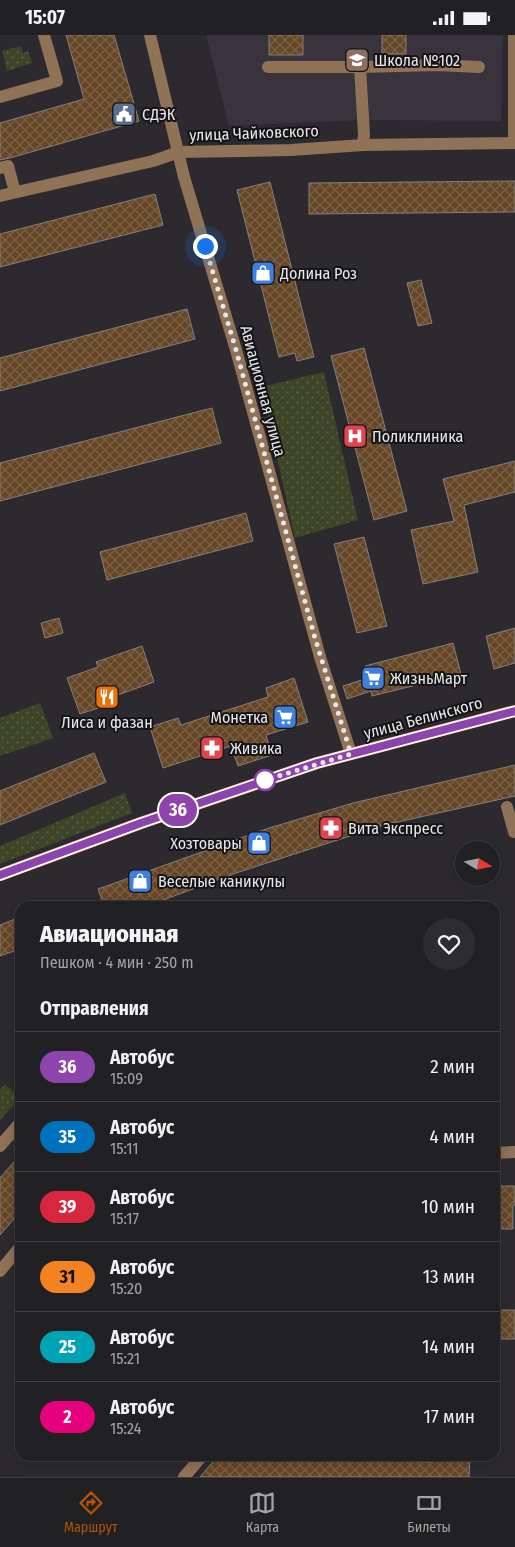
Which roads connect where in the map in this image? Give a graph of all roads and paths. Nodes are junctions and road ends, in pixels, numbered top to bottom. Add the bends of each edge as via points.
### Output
1 (44, 35) edge
2 (150, 35) edge
3 (514, 35) edge
4 (268, 67) dead end
5 (360, 67) junction
6 (479, 67) dead end
7 (0, 97) edge
8 (515, 143) edge
9 (363, 145) junction
10 (179, 152) junction
11 (5, 164) edge
12 (15, 192) junction
13 (0, 196) edge
14 (515, 711) edge
15 (351, 754) junction
16 (507, 807) dead end
17 (515, 831) edge
18 (0, 875) edge
19 (15, 1129) edge
20 (0, 1146) edge
21 (515, 1152) edge
22 (500, 1153) edge
23 (15, 1253) edge
24 (0, 1271) edge
25 (198, 1461) edge
26 (184, 1477) edge

1 - 7 street via 57,81
2 - 10 street, Авиационная улица
3 - 8 street
4 - 5 street
5 - 6 street
5 - 9 street
8 - 9 street, улица Чайковского
9 - 10 street, улица Чайковского
10 - 12 street, улица Чайковского via 153,161
10 - 15 street, Авиационная улица via 291,555
11 - 12 street
12 - 13 street, улица Чайковского
14 - 15 main road, улица Белинского
15 - 18 main road, улица Белинского via 150,819
16 - 17 street
19 - 20 street
21 - 22 street
23 - 24 street
25 - 26 street

